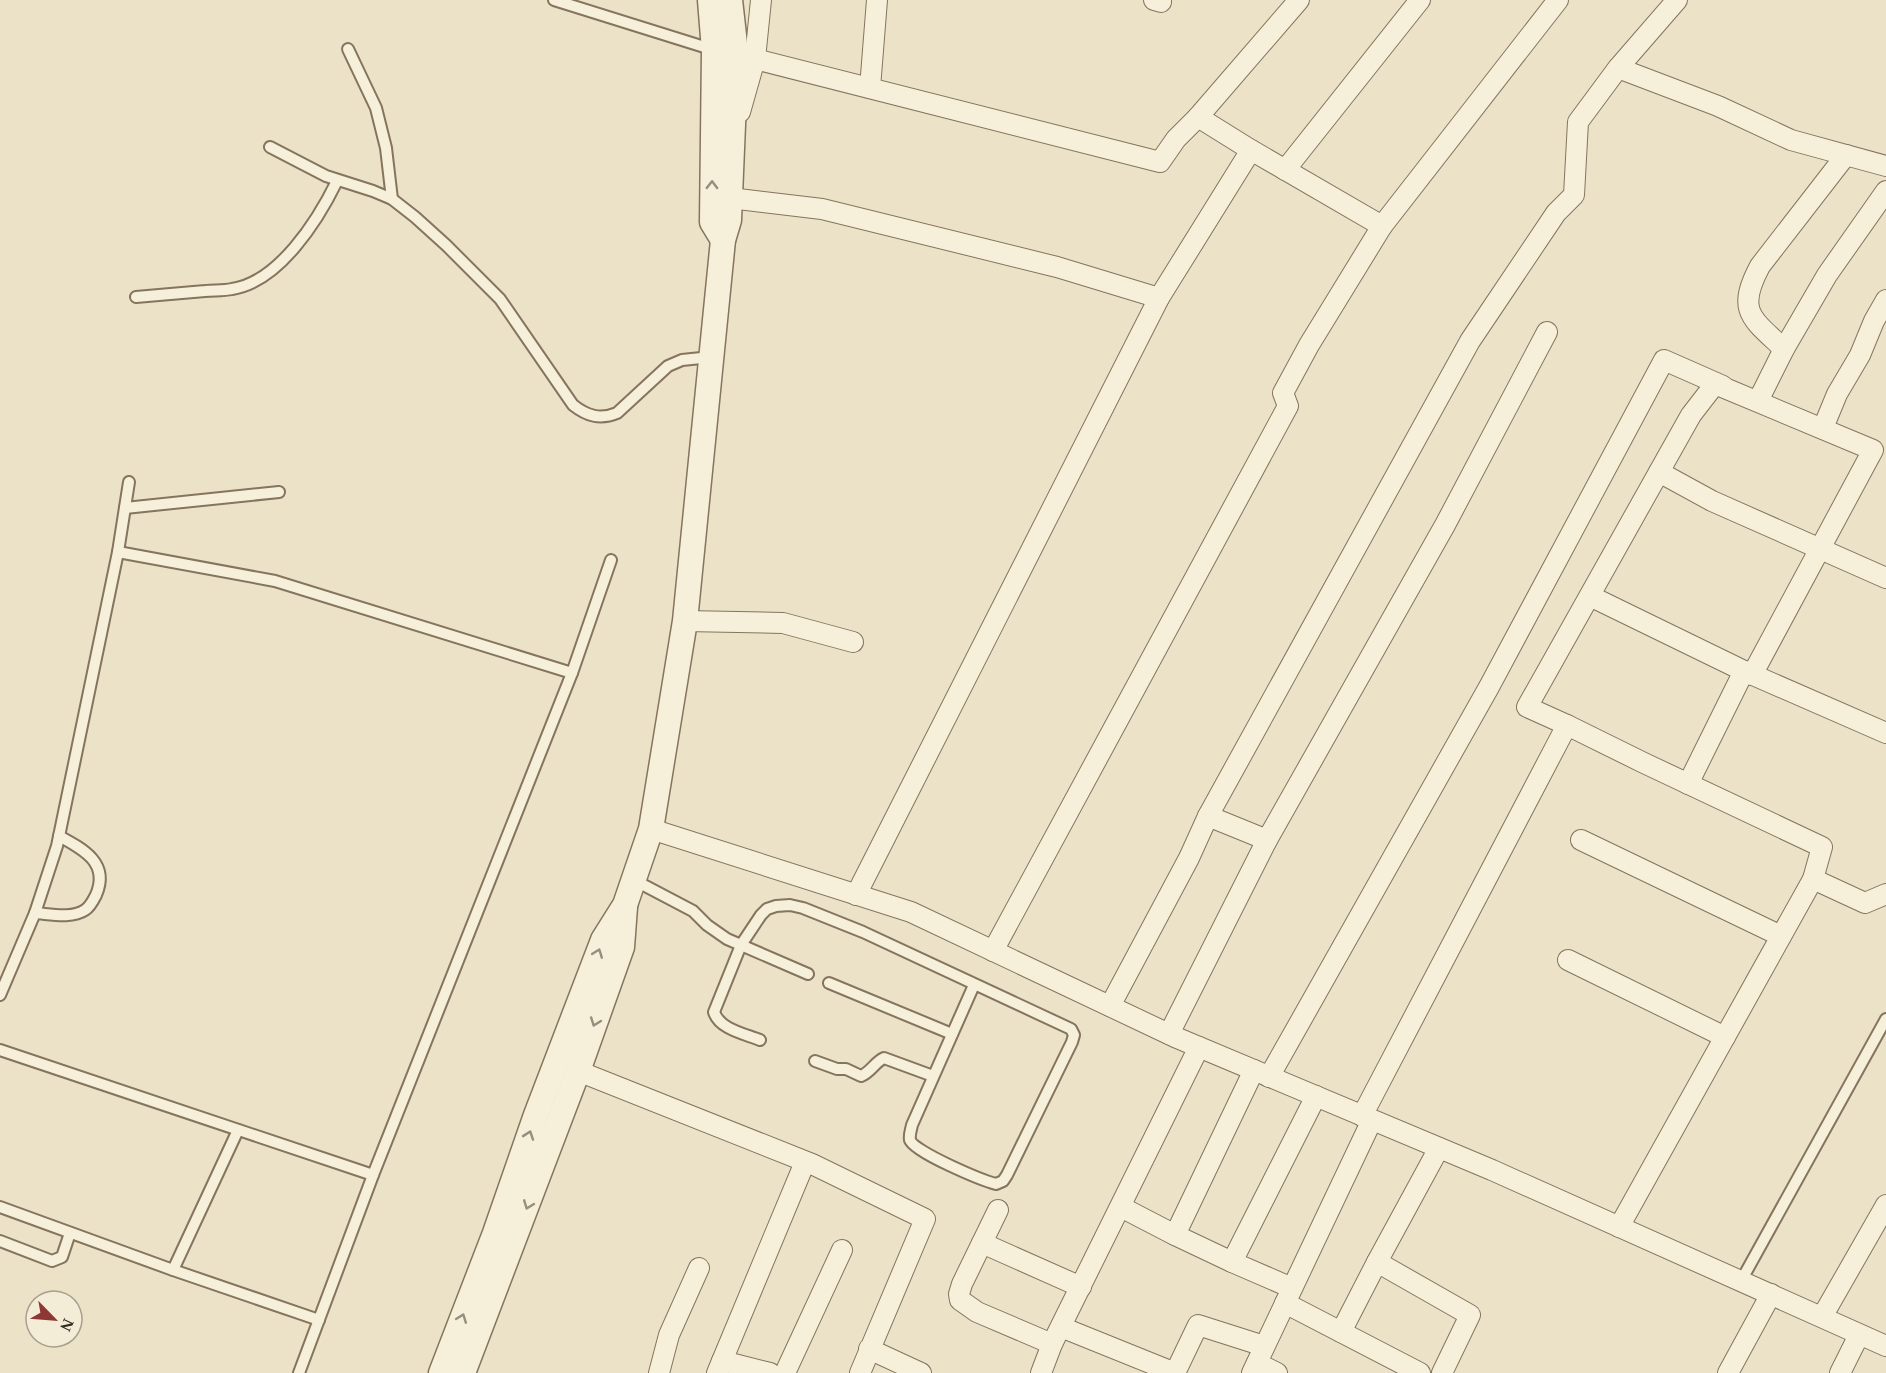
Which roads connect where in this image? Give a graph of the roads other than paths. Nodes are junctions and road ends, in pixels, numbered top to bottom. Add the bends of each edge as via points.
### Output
1 (554, 0) edge
2 (710, 0) edge
3 (730, 0) edge
4 (761, 0) edge
5 (877, 0) edge
6 (1299, 0) edge
7 (1420, 0) edge
8 (1558, 0) edge
9 (1677, 0) edge
10 (348, 49) dead end
11 (714, 50) junction
12 (755, 58) junction
13 (1618, 68) junction
14 (870, 88) junction
15 (1198, 117) junction
16 (733, 136) junction
17 (270, 147) dead end
18 (1251, 150) junction
19 (1846, 155) junction
20 (1886, 166) edge
21 (1285, 170) junction
22 (338, 181) junction
23 (1886, 191) edge
24 (730, 198) junction
25 (392, 199) junction
26 (1382, 226) junction
27 (723, 240) junction
28 (136, 297) dead end
29 (1160, 298) junction
30 (1886, 300) edge
31 (1547, 332) dead end
32 (1784, 349) junction
33 (711, 357) junction
34 (1723, 386) junction
35 (1758, 401) junction
36 (1823, 428) junction
37 (1880, 452) edge
38 (1659, 472) junction
39 (129, 482) dead end
40 (279, 492) dead end
41 (125, 508) junction
42 (1820, 548) junction
43 (118, 552) junction
44 (611, 560) dead end
45 (1886, 578) edge
46 (1590, 596) junction
47 (685, 621) junction
48 (853, 642) dead end
49 (572, 673) junction
50 (1748, 673) junction
51 (1567, 725) junction
52 (1886, 733) edge
53 (1688, 784) junction
54 (1208, 816) junction
55 (651, 829) junction
56 (59, 836) junction
57 (1267, 840) junction
58 (1581, 840) dead end
59 (1813, 879) junction
60 (634, 880) junction
61 (1886, 894) edge
62 (856, 895) junction
63 (625, 905) junction
64 (34, 913) junction
65 (1781, 936) junction
66 (741, 945) junction
67 (993, 951) junction
68 (1568, 960) dead end
69 (808, 974) dead end
70 (829, 983) dead end
71 (974, 985) junction
72 (0, 995) edge
73 (1110, 1006) junction
74 (1886, 1019) edge
75 (952, 1034) junction
76 (1169, 1034) junction
77 (1725, 1037) junction
78 (760, 1040) dead end
79 (1199, 1047) junction
80 (0, 1050) edge
81 (815, 1061) dead end
82 (578, 1071) junction
83 (1262, 1073) junction
84 (933, 1076) junction
85 (1316, 1096) junction
86 (1367, 1118) junction
87 (238, 1130) junction
88 (1439, 1148) junction
89 (805, 1162) junction
90 (373, 1175) junction
91 (1886, 1205) edge
92 (0, 1207) edge
93 (1120, 1207) junction
94 (998, 1210) dead end
95 (1619, 1227) junction
96 (70, 1233) junction
97 (1175, 1235) junction
98 (0, 1241) edge
99 (982, 1243) junction
100 (842, 1250) dead end
101 (1232, 1262) junction
102 (1377, 1262) junction
103 (699, 1268) dead end
104 (173, 1270) junction
105 (1741, 1281) junction
106 (1081, 1287) junction
107 (1771, 1294) junction
108 (1288, 1296) junction
109 (1822, 1317) junction
110 (319, 1320) junction
111 (1061, 1327) junction
112 (1341, 1332) junction
113 (1859, 1335) junction
114 (1052, 1344) junction
115 (1886, 1346) edge
116 (869, 1349) junction
117 (1258, 1361) edge
118 (719, 1367) edge
119 (299, 1373) edge
120 (441, 1373) edge
121 (463, 1373) edge
122 (658, 1373) edge
123 (770, 1373) edge
124 (785, 1373) edge
125 (860, 1373) edge
126 (921, 1373) edge
127 (1041, 1373) edge
128 (1175, 1373) edge
129 (1277, 1373) edge
130 (1420, 1373) edge
131 (1442, 1373) edge
132 (1728, 1373) edge
133 (1840, 1373) edge

1 - 11 lane
2 - 11 street
3 - 16 street via 736,53
4 - 12 street
5 - 14 street
6 - 15 street
7 - 21 street
8 - 26 street
9 - 13 street
10 - 25 lane via 376,108
27 -> 11 street via 712,222
12 - 14 street
12 - 16 street
13 - 19 street via 1718,106 1791,140
13 - 54 street via 1578,122 1574,195 1556,213 1470,341
14 - 15 street via 1160,162
15 - 18 street
16 - 24 street
17 - 22 lane
18 - 21 street
18 - 29 street
19 - 20 street
19 - 32 street via 1760,266 1750,285 1747,300 1757,323
21 - 26 street
22 - 25 lane
22 - 28 lane via 293,249 251,284
23 - 32 street via 1827,275
24 - 27 street
24 - 29 street via 822,209 1057,267
25 - 33 lane via 500,299 581,412 606,417 617,413 668,366 682,360
26 - 67 street via 1283,393 1288,406
27 - 33 street
29 - 62 street
30 - 36 street
31 - 57 street via 1445,525
32 - 35 street
33 - 47 street
34 - 35 street
34 - 38 street via 1715,384 1691,415
34 - 83 street via 1664,360 1483,698
35 - 36 street
36 - 37 street
37 - 42 street
38 - 42 street via 1712,501
38 - 46 street
39 - 41 lane
40 - 41 lane
41 - 43 lane
42 - 45 street
42 - 50 street
43 - 49 lane via 274,581
43 - 56 lane
44 - 49 lane
46 - 50 street
46 - 51 street via 1527,707
47 - 48 street via 783,623
47 - 55 street
49 - 90 lane
50 - 52 street
50 - 53 street
51 - 53 street
51 - 86 street
53 - 59 street via 1822,847
54 - 57 street
54 - 73 street
55 - 60 street
55 - 62 street
56 - 64 lane
56 - 64 lane via 92,858 100,870 101,884 86,910 60,915
57 - 76 street
58 - 65 street
59 - 61 street via 1865,903
59 - 65 street
60 - 63 street
60 - 66 lane via 693,911 720,935
62 - 67 street via 911,912
63 -> 82 street via 622,947
120 -> 63 street via 603,940
64 - 72 lane
65 - 77 street
66 - 69 lane
66 - 71 lane via 766,909 790,905 863,932
66 - 78 lane via 714,1012 720,1022
67 - 73 street
68 - 77 street
70 - 75 lane
71 - 75 lane
71 - 84 lane via 1062,1024 1074,1035 1003,1181 988,1182 925,1153 911,1142 912,1125
73 - 76 street
74 - 105 lane
75 - 84 lane
76 - 79 street
77 - 95 street
79 - 83 street
79 - 93 street
80 - 87 lane
81 - 84 lane via 861,1076 884,1058
82 - 89 street
82 -> 121 street
83 - 85 street
83 - 97 street
85 - 86 street
85 - 101 street
86 - 88 street
86 - 108 street
87 - 90 lane
87 - 104 lane
88 - 95 street
88 - 102 street
89 - 116 street via 925,1220
89 - 118 street
90 - 110 lane
91 - 109 street
92 - 96 lane
93 - 97 street
93 - 106 street
94 - 99 street
95 - 105 street
96 - 98 lane via 62,1257 52,1261
96 - 104 lane
97 - 101 street
99 - 106 street
99 - 114 street via 958,1294 960,1300 977,1312
100 - 124 street
101 - 108 street
102 - 112 street
102 - 131 street via 1470,1315
103 - 122 street via 669,1335
104 - 110 lane
105 - 107 street
106 - 111 street
107 - 109 street
107 - 132 street
108 - 112 street
108 - 117 street
109 - 113 street
110 - 119 lane
111 - 114 street
111 - 128 street
112 - 130 street
113 - 115 street
113 - 133 street
114 - 127 street
116 - 125 street
116 - 126 street
117 - 128 street via 1198,1325
117 - 129 street
118 - 123 street

